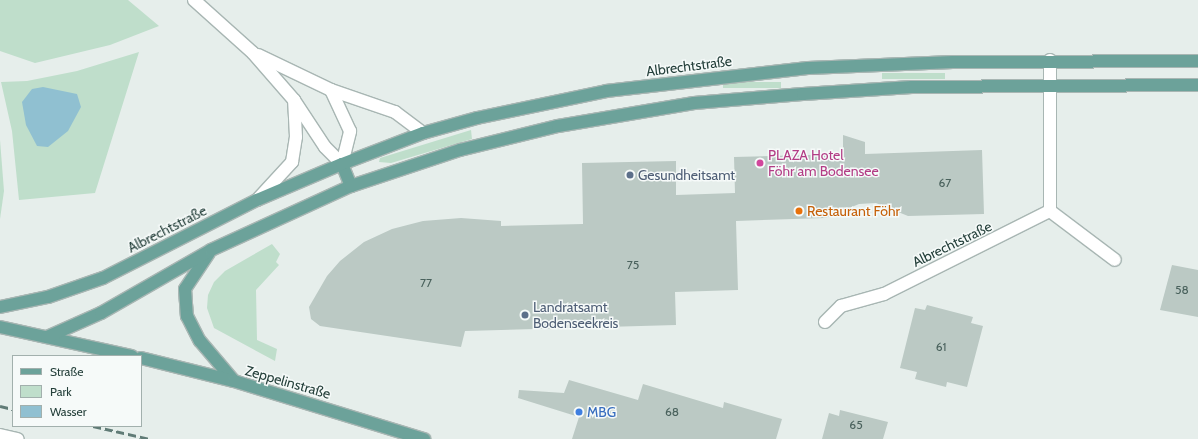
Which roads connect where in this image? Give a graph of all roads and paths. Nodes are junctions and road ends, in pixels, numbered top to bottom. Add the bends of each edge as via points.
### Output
1 (194, 0) edge
2 (253, 53) junction
3 (1050, 60) junction
4 (1198, 61) edge
5 (1049, 84) junction
6 (1198, 85) edge
7 (331, 90) junction
8 (294, 100) junction
9 (423, 132) junction
10 (342, 164) junction
11 (351, 186) junction
12 (257, 200) junction
13 (1050, 212) junction
14 (211, 250) junction
15 (1115, 260) dead end
16 (0, 307) edge
17 (825, 322) dead end
18 (0, 327) edge
19 (47, 337) junction
20 (128, 355) edge
21 (142, 358) edge
22 (234, 381) junction
23 (0, 435) edge
24 (18, 439) edge
25 (424, 439) edge

1 - 2 street
2 - 7 street
2 - 8 street
3 - 4 main road, Albrechtstraße
3 - 5 street
3 - 9 main road, Albrechtstraße via 808,68 676,81 567,99
5 - 6 main road
5 - 11 main road via 912,87 687,104 558,126 460,150
5 - 13 street
7 - 9 street via 395,112
7 - 10 street via 350,131
8 - 10 street via 325,147
8 - 12 street via 296,137 292,162
9 - 10 main road, Albrechtstraße
10 - 11 main road
10 - 12 main road, Albrechtstraße
11 - 14 main road
12 - 16 main road, Albrechtstraße via 103,278 48,297
13 - 15 street
13 - 17 street, Albrechtstraße via 884,294 841,306
14 - 19 main road via 101,313
14 - 22 main road via 185,289 187,316 200,341
18 - 19 main road
19 - 20 main road
21 - 22 main road, Zeppelinstraße
22 - 25 main road, Zeppelinstraße
23 - 24 street

